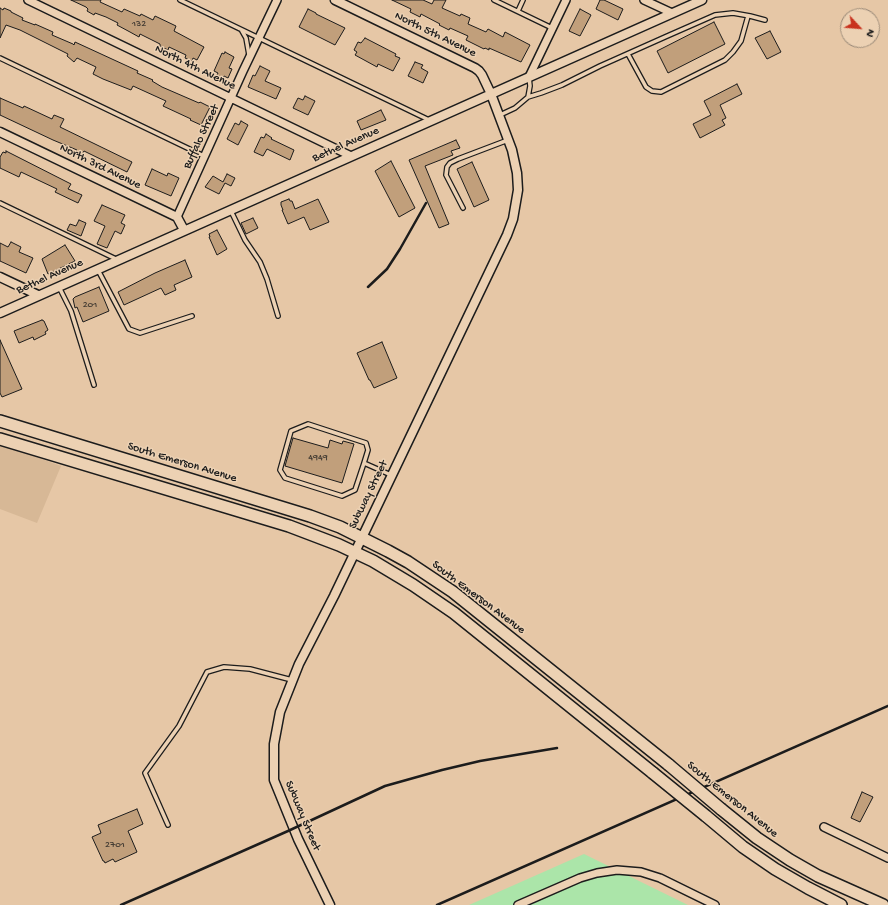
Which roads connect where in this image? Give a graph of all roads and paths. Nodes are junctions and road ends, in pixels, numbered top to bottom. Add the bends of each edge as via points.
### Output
1 (28, 0) edge
2 (180, 0) edge
3 (277, 0) edge
4 (335, 0) edge
5 (494, 0) edge
6 (523, 0) edge
7 (566, 0) edge
8 (644, 0) edge
9 (702, 0) edge
10 (518, 11) junction
11 (672, 13) junction
12 (748, 16) junction
13 (765, 20) dead end
14 (552, 28) junction
15 (242, 30) junction
16 (259, 38) junction
17 (628, 54) junction
18 (0, 58) edge
19 (250, 58) junction
20 (529, 77) junction
21 (491, 94) junction
22 (528, 97) junction
23 (232, 98) junction
24 (499, 116) junction
25 (430, 121) junction
26 (0, 132) edge
27 (508, 139) junction
28 (205, 156) junction
29 (351, 156) junction
30 (0, 203) edge
31 (463, 208) dead end
32 (230, 210) junction
33 (177, 217) junction
34 (184, 230) junction
35 (118, 260) junction
36 (97, 269) junction
37 (0, 277) edge
38 (59, 286) junction
39 (38, 295) junction
40 (0, 313) edge
41 (192, 316) dead end
42 (278, 316) dead end
43 (94, 385) dead end
44 (0, 421) edge
45 (0, 439) edge
46 (364, 463) junction
47 (392, 476) junction
48 (362, 538) junction
49 (355, 552) junction
50 (292, 680) junction
51 (168, 825) dead end
52 (824, 827) dead end
53 (888, 858) edge
54 (330, 905) edge
55 (518, 905) edge
56 (716, 905) edge
57 (841, 905) edge
58 (883, 905) edge

1 - 23 street, North 4th Avenue
2 - 15 lane
3 - 16 street, Buffalo Street
4 - 21 street, North 5th Avenue via 475,68 482,74
5 - 10 lane
6 - 10 lane
7 - 14 street
8 - 11 street
9 - 11 street, Bethel Avenue
10 - 14 lane
11 - 20 street, Bethel Avenue
12 - 13 lane
12 - 17 lane via 733,13 715,15
12 - 17 lane via 740,41 725,60 661,92 646,87
14 - 20 street
15 - 16 lane
15 - 19 lane
16 - 19 street, Buffalo Street
16 - 25 lane
17 - 22 lane via 562,85
18 - 28 lane
19 - 23 street, Buffalo Street
20 - 21 street, Bethel Avenue
20 - 22 lane
21 - 24 street, Subway Street
21 - 25 street, Bethel Avenue
22 - 24 lane via 515,108
23 - 28 street, Buffalo Street
23 - 29 street, North 4th Avenue
24 - 27 street, Subway Street
25 - 29 street, Bethel Avenue
26 - 33 street, North 3rd Avenue
27 - 31 lane via 458,159 447,167 446,175
27 - 47 street, Subway Street via 518,178 513,219
28 - 33 street, Buffalo Street
29 - 32 street, Bethel Avenue
30 - 35 lane
32 - 34 street, Bethel Avenue
32 - 42 lane via 260,262
33 - 34 street
34 - 35 street, Bethel Avenue
35 - 36 street, Bethel Avenue
36 - 38 street, Bethel Avenue
36 - 41 lane via 129,329 140,333
37 - 39 street
38 - 39 street, Bethel Avenue
38 - 43 lane via 71,311
39 - 40 street, Bethel Avenue
44 - 48 main road, South Emerson Avenue via 296,511
45 - 49 main road via 289,526
46 - 46 lane via 355,490 342,496 285,478 280,470 291,431 308,424 366,443 368,450
46 - 47 lane
47 - 48 street, Subway Street
48 - 49 street, Subway Street
48 - 58 main road, South Emerson Avenue, bridge via 408,562 453,592 757,838 818,876
49 - 50 street, Subway Street
49 - 57 main road, bridge via 390,570 436,600 743,847 775,869
50 - 51 lane via 250,669 224,667 207,672 179,726 145,773
50 - 54 street, Subway Street via 276,728 274,780 298,840
52 - 53 street
55 - 56 street via 580,878 617,870 641,872 660,878

